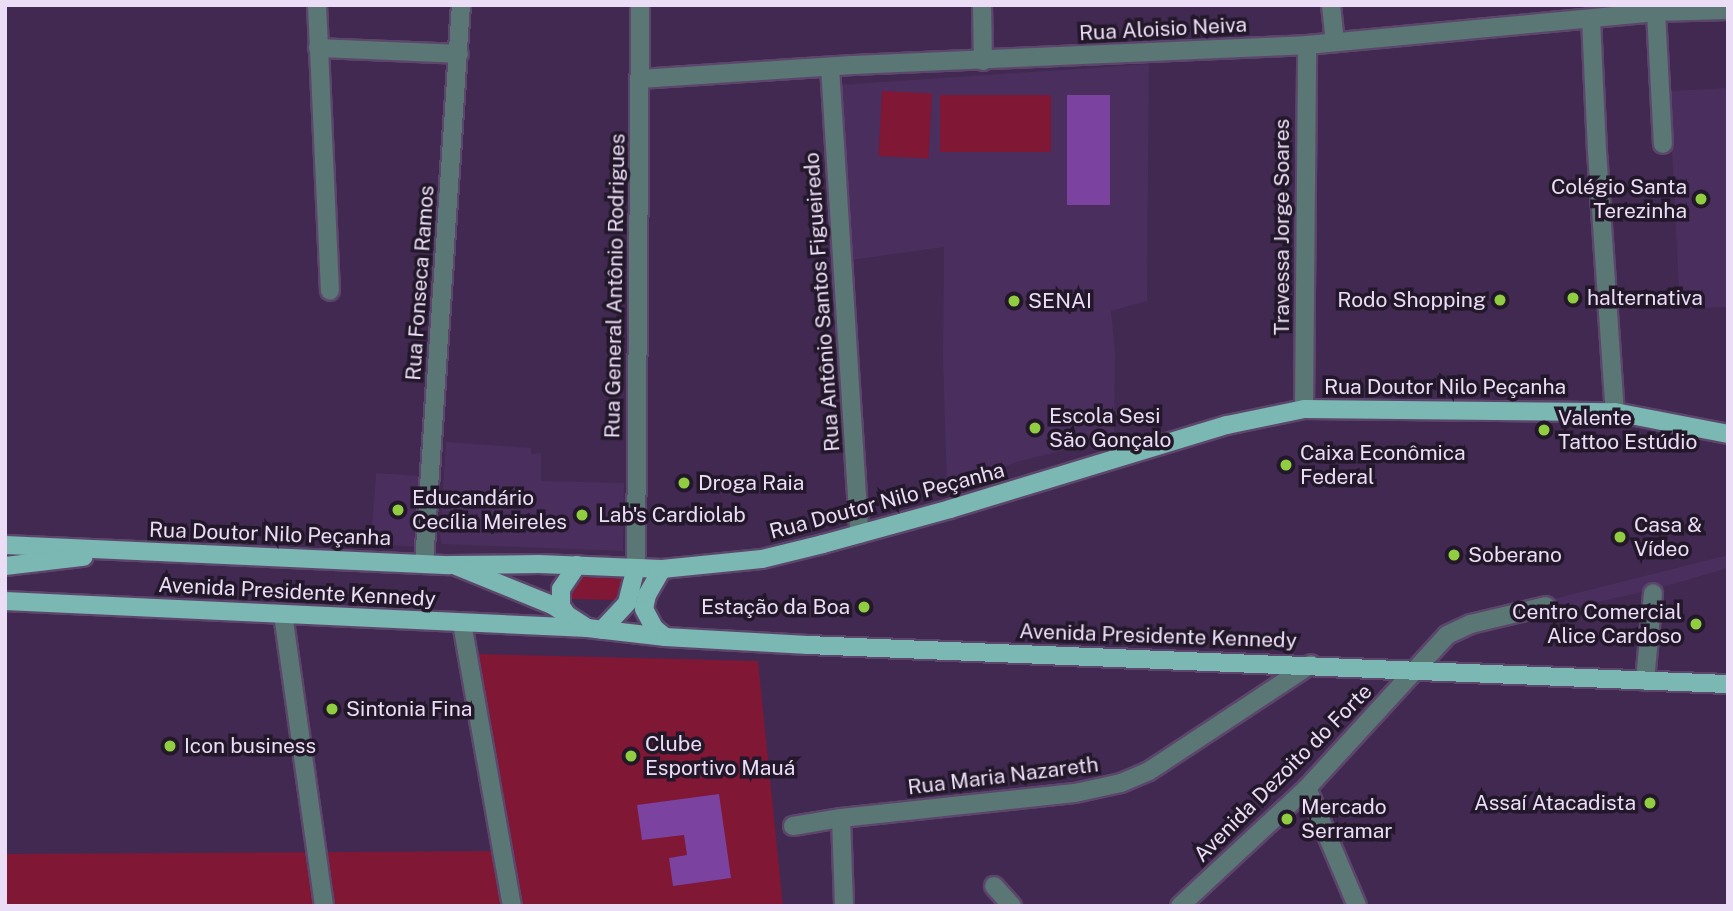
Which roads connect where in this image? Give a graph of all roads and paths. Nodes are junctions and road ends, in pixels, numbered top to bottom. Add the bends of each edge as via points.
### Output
1 (317, 5) edge
2 (461, 5) edge
3 (640, 5) edge
4 (982, 5) edge
5 (1331, 5) edge
6 (1676, 8) edge
7 (1728, 10) edge
8 (1656, 12) junction
9 (1591, 19) junction
10 (1335, 42) junction
11 (1307, 45) junction
12 (318, 48) junction
13 (459, 54) junction
14 (983, 61) junction
15 (830, 67) junction
16 (641, 79) junction
17 (1663, 144) dead end
18 (330, 291) dead end
19 (1304, 409) junction
20 (1615, 412) junction
21 (1728, 433) edge
22 (859, 534) junction
23 (5, 545) edge
24 (107, 552) junction
25 (424, 563) junction
26 (453, 565) junction
27 (577, 565) junction
28 (5, 566) edge
29 (636, 568) junction
30 (662, 569) junction
31 (1653, 593) dead end
32 (10, 599) edge
33 (1546, 606) dead end
34 (282, 614) junction
35 (567, 615) junction
36 (462, 623) junction
37 (594, 629) junction
38 (664, 637) junction
39 (1311, 664) junction
40 (1417, 671) junction
41 (1645, 681) junction
42 (1728, 684) edge
43 (1307, 788) junction
44 (841, 818) junction
45 (793, 826) dead end
46 (994, 886) dead end
47 (324, 906) edge
48 (512, 906) edge
49 (844, 906) edge
50 (1012, 906) edge
51 (1181, 906) edge
52 (1357, 906) edge

1 - 12 street
2 - 13 street, Rua Fonseca Ramos
3 - 16 street, Rua General Antônio Rodrigues
4 - 14 street
5 - 10 street
6 - 7 street, Rua Aloisio Neiva
6 - 8 street, Rua Aloisio Neiva
8 - 9 street, Rua Aloisio Neiva
8 - 17 street
9 - 10 street, Rua Aloisio Neiva
9 - 20 street
10 - 11 street, Rua Aloisio Neiva
11 - 14 street, Rua Aloisio Neiva
11 - 19 street, Travessa Jorge Soares
12 - 13 street
12 - 18 street
13 - 25 street, Rua Fonseca Ramos
14 - 15 street, Rua Aloisio Neiva
15 - 16 street, Rua Aloisio Neiva
15 - 22 street, Rua Antônio Santos Figueiredo
16 - 29 street, Rua General Antônio Rodrigues
19 - 20 main road, Rua Doutor Nilo Peçanha
19 - 22 main road, Rua Doutor Nilo Peçanha via 1227,425
20 - 21 main road, Rua Doutor Nilo Peçanha
22 - 30 main road, Rua Doutor Nilo Peçanha via 762,559
23 - 24 main road, Rua Doutor Nilo Peçanha
24 - 25 main road, Rua Doutor Nilo Peçanha
24 - 28 main road
25 - 26 main road, Rua Doutor Nilo Peçanha
26 - 27 main road, Rua Doutor Nilo Peçanha
26 - 35 main road, Avenida Presidente Kennedy
27 - 29 main road, Rua Doutor Nilo Peçanha
27 - 35 main road via 561,589 561,606
29 - 30 main road, Rua Doutor Nilo Peçanha
29 - 37 main road via 627,603
30 - 38 main road via 650,587 644,609
31 - 41 street
32 - 34 main road, Avenida Presidente Kennedy
33 - 40 street, Avenida Dezoito do Forte via 1471,624 1447,635
34 - 36 main road, Avenida Presidente Kennedy
34 - 47 street
35 - 37 main road, Avenida Presidente Kennedy
36 - 37 main road, Avenida Presidente Kennedy
36 - 48 street
37 - 38 main road, Avenida Presidente Kennedy
38 - 39 main road, Avenida Presidente Kennedy
39 - 40 main road, Avenida Presidente Kennedy
39 - 44 street, Rua Maria Nazareth via 1149,771 1121,783 1075,793
40 - 41 main road, Avenida Presidente Kennedy
40 - 43 street, Avenida Dezoito do Forte
41 - 42 main road, Avenida Presidente Kennedy
43 - 51 street, Avenida Dezoito do Forte
43 - 52 street
44 - 45 street, Rua Maria Nazareth
44 - 49 street
46 - 50 street

